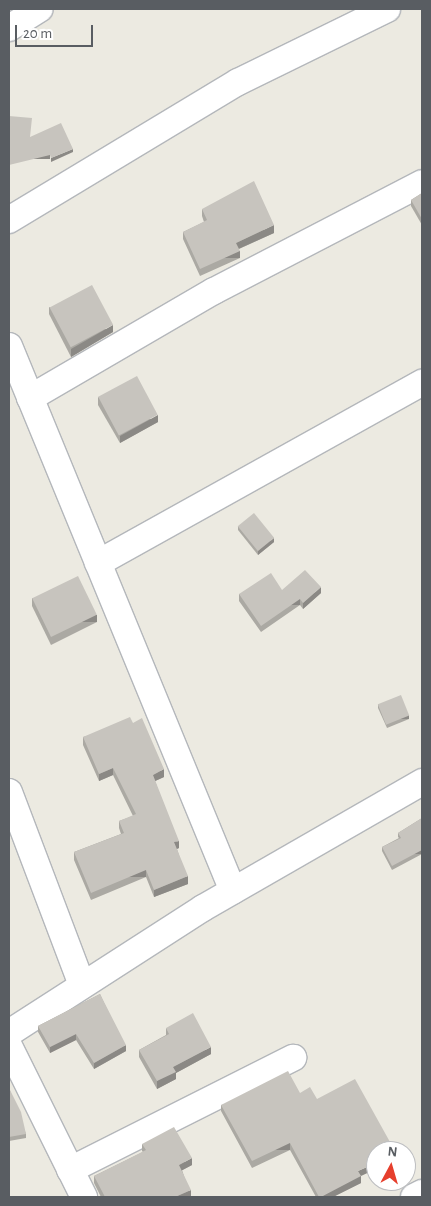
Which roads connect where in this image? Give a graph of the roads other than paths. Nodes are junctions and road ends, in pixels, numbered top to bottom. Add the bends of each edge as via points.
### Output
1 (39, 9) edge
2 (387, 9) edge
3 (9, 28) edge
4 (422, 183) edge
5 (9, 220) edge
6 (9, 346) edge
7 (422, 384) edge
8 (30, 398) junction
9 (98, 563) junction
10 (422, 782) edge
11 (9, 792) edge
12 (233, 891) junction
13 (82, 985) junction
14 (9, 1033) edge
15 (9, 1046) edge
16 (293, 1058) dead end
17 (70, 1170) junction
18 (422, 1193) edge
19 (84, 1197) edge
20 (414, 1197) edge

1 - 3 street
2 - 5 street via 238,82
4 - 8 street via 214,291
6 - 8 street
7 - 9 street
8 - 9 street
9 - 12 street
10 - 12 street
11 - 13 street
12 - 13 street
13 - 14 street
15 - 17 street
16 - 17 street
17 - 19 street
18 - 20 street

